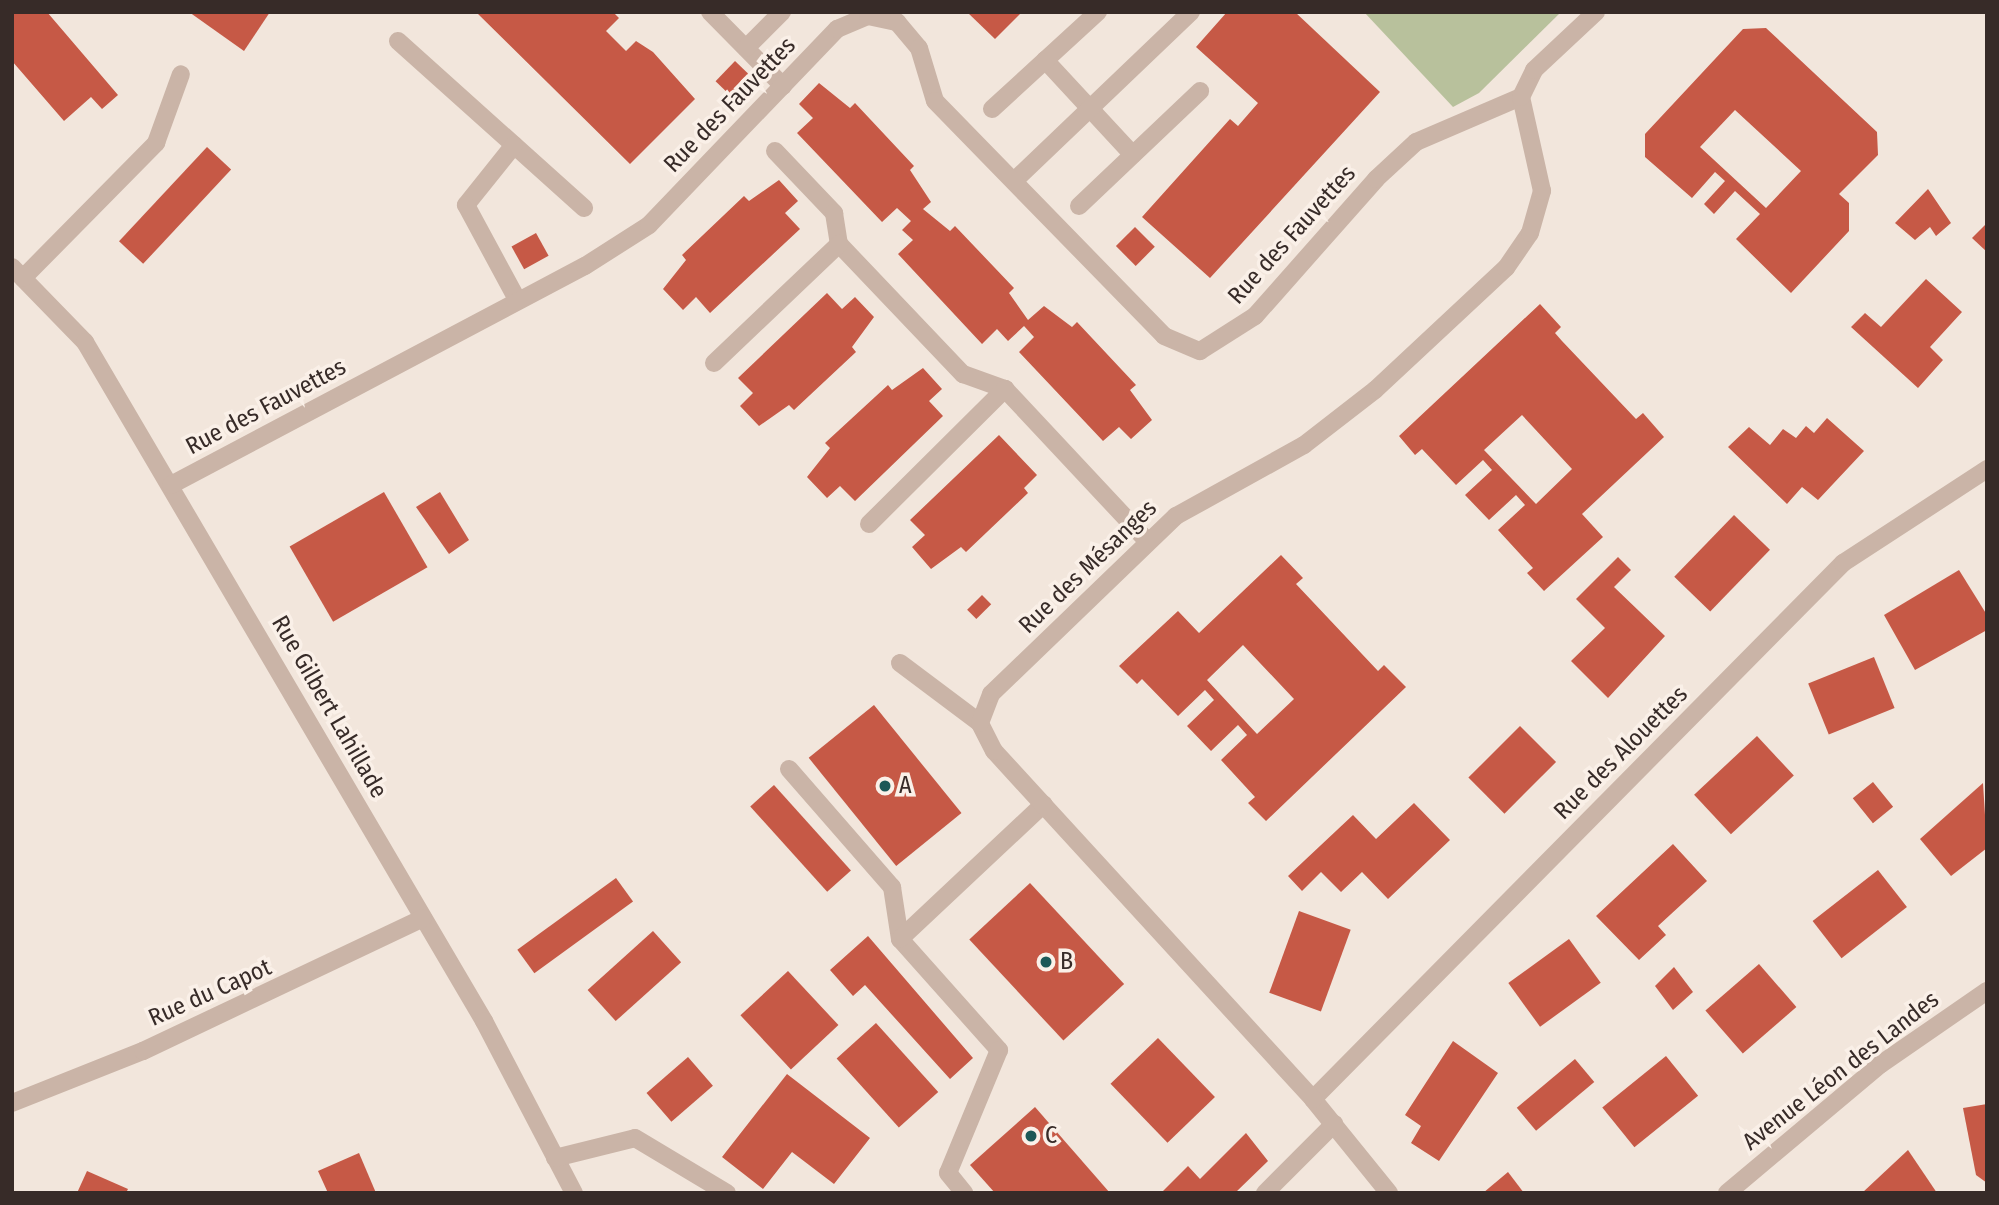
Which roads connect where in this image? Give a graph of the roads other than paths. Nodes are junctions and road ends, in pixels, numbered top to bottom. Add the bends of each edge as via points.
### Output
1 (710, 12) edge
2 (782, 12) edge
3 (1098, 12) edge
4 (1191, 12) edge
5 (1596, 12) edge
6 (398, 41) dead end
7 (746, 48) junction
8 (1045, 60) junction
9 (181, 74) dead end
10 (783, 86) junction
11 (1200, 91) dead end
12 (1521, 97) junction
13 (1090, 108) junction
14 (992, 109) dead end
15 (514, 145) junction
16 (775, 151) dead end
17 (1133, 155) junction
18 (1014, 181) junction
19 (1080, 206) dead end
20 (584, 208) dead end
21 (839, 244) junction
22 (18, 272) edge
23 (518, 302) junction
24 (714, 363) dead end
25 (1005, 389) junction
26 (1987, 469) edge
27 (171, 485) junction
28 (869, 524) dead end
29 (1148, 542) junction
30 (900, 663) dead end
31 (980, 723) junction
32 (789, 769) dead end
33 (1044, 804) junction
34 (424, 918) junction
35 (900, 939) junction
36 (1987, 990) edge
37 (1313, 1099) junction
38 (12, 1103) edge
39 (1334, 1124) junction
40 (555, 1158) junction
41 (573, 1193) edge
42 (727, 1193) edge
43 (964, 1193) edge
44 (1265, 1193) edge
45 (1389, 1193) edge
46 (1727, 1193) edge

1 - 7 street
2 - 7 street
3 - 8 street
4 - 13 street
5 - 12 street via 1534,70
6 - 15 street
7 - 10 street
8 - 13 street
8 - 14 street
9 - 22 street via 156,143
10 - 18 street, Rue des Fauvettes via 837,29 868,16 897,22 919,48 935,101
10 - 23 street, Rue des Fauvettes via 649,225
11 - 17 street
12 - 18 street, Rue des Fauvettes via 1416,142 1376,179 1255,316 1200,351 1164,335
12 - 29 street, Rue des Mésanges via 1542,191 1531,233 1506,268 1375,390 1314,437 1176,516
13 - 17 street
13 - 18 street
15 - 20 street
15 - 23 street via 466,205
16 - 21 street via 834,214
17 - 19 street
21 - 24 street
21 - 25 street via 963,374
22 - 27 street, Rue Gilbert Lahillade via 85,342
23 - 27 street, Rue des Fauvettes
25 - 28 street
25 - 29 street
26 - 37 street, Rue des Alouettes via 1843,563
27 - 34 street, Rue Gilbert Lahillade
29 - 31 street, Rue des Mésanges via 991,694
30 - 31 street
31 - 33 street via 994,751
32 - 35 street via 892,887
33 - 35 street
33 - 37 street
34 - 38 street, Rue du Capot via 143,1051
34 - 40 street, Rue Gilbert Lahillade
35 - 43 street via 999,1050 947,1173
36 - 46 street, Avenue Léon des Landes via 1881,1064
37 - 39 street
39 - 44 street
39 - 45 street
40 - 41 street, Rue Gilbert Lahillade
40 - 42 street via 635,1138

